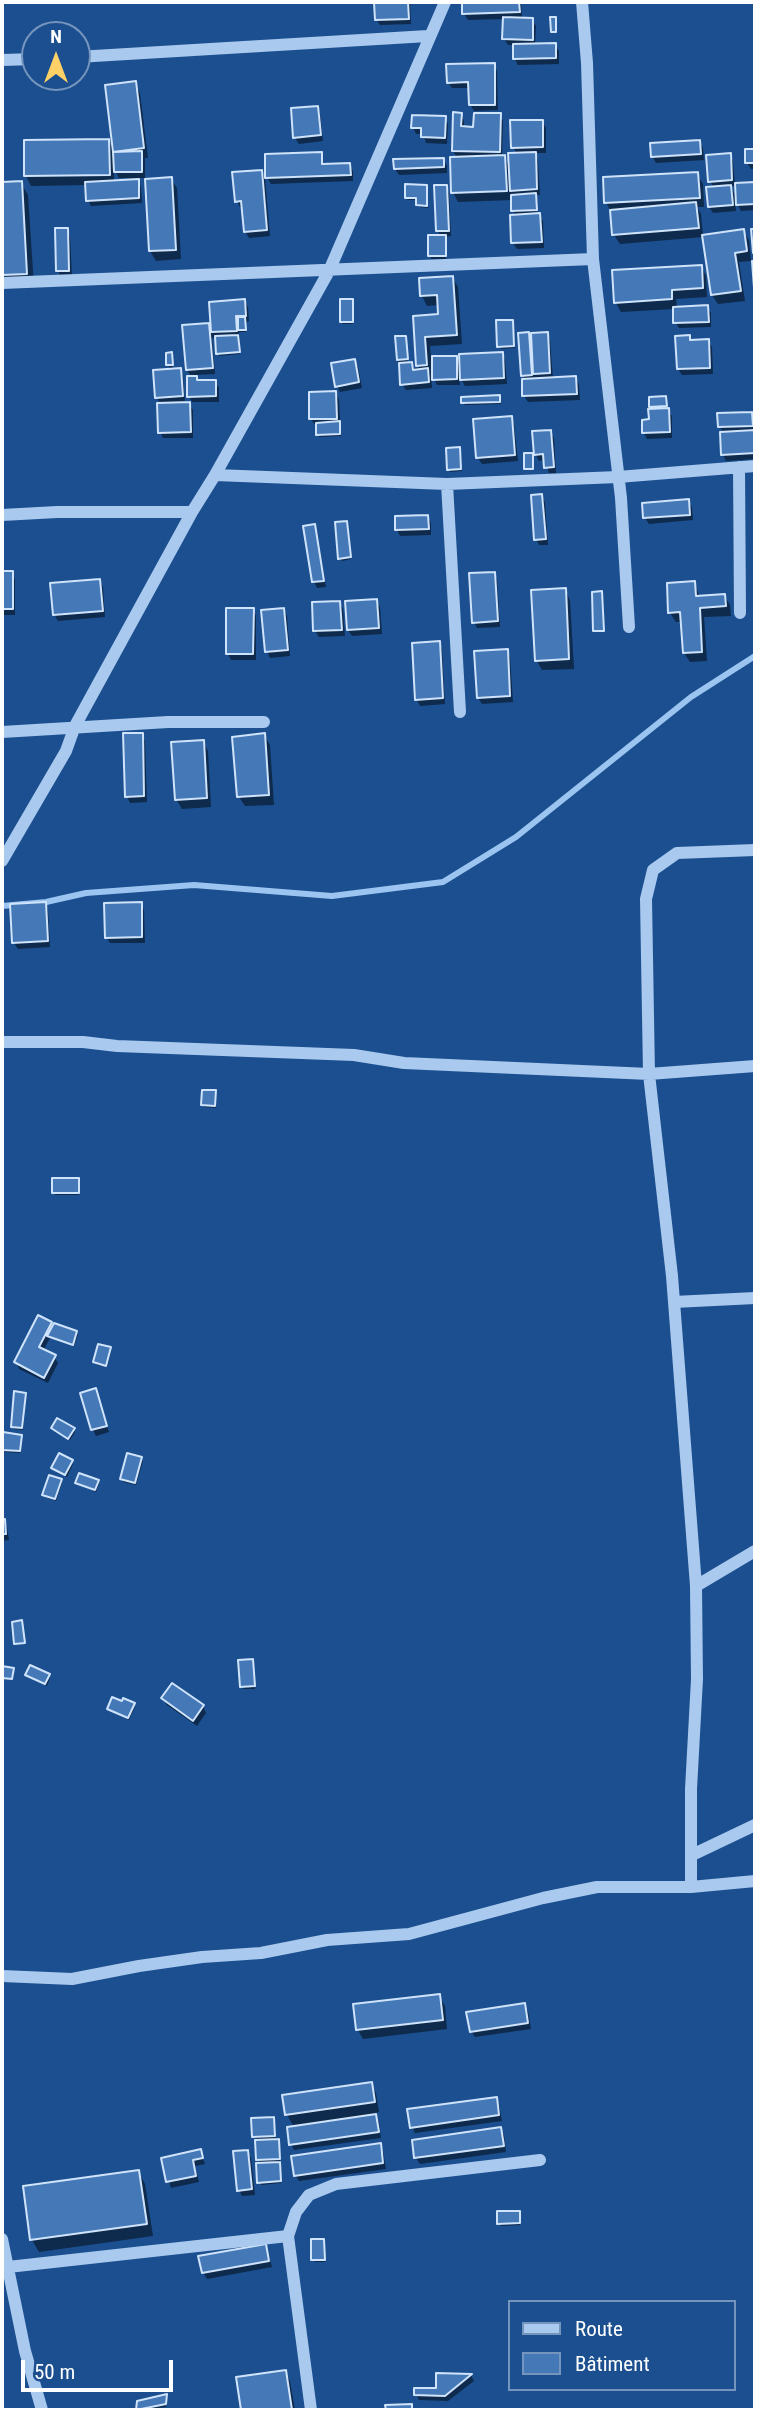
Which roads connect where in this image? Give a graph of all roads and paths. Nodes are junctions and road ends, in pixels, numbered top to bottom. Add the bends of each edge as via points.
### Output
1 (445, 2) edge
2 (582, 2) edge
3 (429, 36) junction
4 (91, 56) edge
5 (21, 59) edge
6 (2, 60) edge
7 (593, 260) junction
8 (329, 271) junction
9 (2, 283) edge
10 (755, 466) edge
11 (739, 467) junction
12 (215, 475) junction
13 (618, 477) junction
14 (447, 484) junction
15 (192, 512) junction
16 (2, 515) edge
17 (740, 613) dead end
18 (629, 627) dead end
19 (460, 712) dead end
20 (264, 722) dead end
21 (75, 726) junction
22 (2, 732) edge
23 (755, 850) edge
24 (2, 861) edge
25 (2, 1042) edge
26 (755, 1066) edge
27 (649, 1074) junction
28 (755, 1298) edge
29 (674, 1302) junction
30 (755, 1551) edge
31 (696, 1586) junction
32 (755, 1825) edge
33 (692, 1855) junction
34 (755, 1881) edge
35 (691, 1887) junction
36 (2, 1976) edge
37 (540, 2160) dead end
38 (288, 2236) junction
39 (2, 2239) edge
40 (8, 2267) junction
41 (42, 2410) edge
42 (311, 2410) edge

1 - 3 street
2 - 7 street
3 - 4 street
3 - 8 street
5 - 6 street
7 - 8 street
7 - 13 street
8 - 9 street
8 - 12 street
10 - 11 street
11 - 13 street
11 - 17 street
12 - 14 street
12 - 15 street
13 - 14 street
13 - 18 street
14 - 19 street
15 - 16 street
15 - 21 street
20 - 21 street
21 - 22 street
21 - 24 street via 66,751
23 - 27 street via 677,853 653,870 646,899
25 - 27 street via 354,1055 404,1063
26 - 27 street
27 - 29 street
28 - 29 street
29 - 31 street
30 - 31 street
31 - 33 street
32 - 33 street
33 - 35 street
34 - 35 street
35 - 36 street via 597,1887 409,1934 327,1940 261,1954 201,1957 72,1979
37 - 38 street via 336,2184 309,2195 296,2212
38 - 40 street
38 - 42 street
39 - 40 street
40 - 41 street

